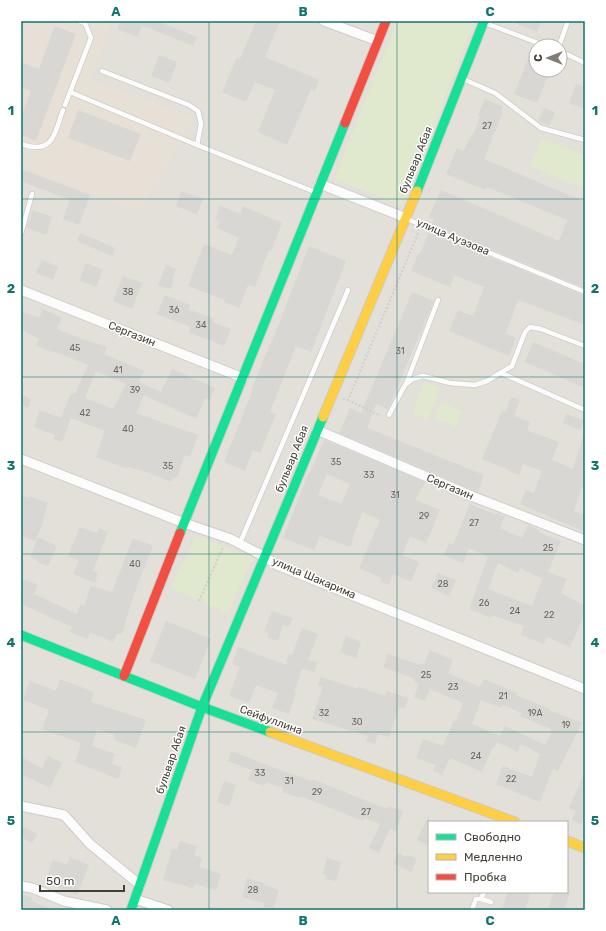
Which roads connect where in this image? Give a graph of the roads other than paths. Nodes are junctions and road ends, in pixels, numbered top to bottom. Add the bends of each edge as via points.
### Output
1 (79, 21) edge
2 (324, 21) edge
3 (386, 21) edge
4 (568, 21) edge
5 (484, 22) edge
6 (562, 38) edge
7 (528, 39) edge
8 (378, 41) junction
9 (568, 55) edge
10 (585, 63) edge
11 (102, 71) dead end
12 (461, 78) junction
13 (70, 92) junction
14 (585, 140) edge
15 (21, 144) edge
16 (197, 145) junction
17 (318, 188) junction
18 (32, 194) dead end
19 (406, 218) junction
20 (21, 234) edge
21 (21, 290) edge
22 (348, 290) dead end
23 (585, 292) edge
24 (438, 300) dead end
25 (585, 346) edge
26 (501, 373) junction
27 (243, 378) junction
28 (405, 385) junction
29 (585, 410) edge
30 (389, 415) road end
31 (317, 430) junction
32 (21, 459) edge
33 (184, 523) junction
34 (585, 540) edge
35 (240, 543) junction
36 (265, 557) junction
37 (21, 635) edge
38 (124, 676) junction
39 (585, 689) edge
40 (202, 707) junction
41 (21, 806) edge
42 (510, 821) edge
43 (568, 841) edge
44 (585, 848) edge
45 (140, 885) junction
46 (21, 886) edge
47 (484, 893) edge
48 (135, 899) junction
49 (482, 899) junction
50 (491, 902) dead end
51 (103, 909) edge
52 (131, 910) edge
53 (168, 910) edge
54 (472, 910) edge

1 - 13 lane via 85,23 91,38
2 - 8 street
3 - 8 main road
4 - 6 lane
5 - 7 lane
5 - 12 main road, бульвар Абая
8 - 17 main road
9 - 10 lane
11 - 16 lane via 189,105 198,111 201,124
12 - 14 lane via 495,93 541,128
12 - 19 main road, бульвар Абая
13 - 15 lane via 51,140 43,147 32,148
13 - 16 lane
16 - 17 lane
17 - 19 street, улица Ауэзова
17 - 27 main road
18 - 20 lane
19 - 23 lane, улица Ауэзова
19 - 31 main road, бульвар Абая
21 - 27 street, Сергазин
22 - 35 lane
24 - 28 lane
25 - 26 lane via 530,327 525,332 512,366
26 - 28 lane via 475,385 450,383 423,376
26 - 29 lane
27 - 33 main road
28 - 30 lane
31 - 34 street, Сергазин via 474,497
31 - 36 main road, бульвар Абая
32 - 33 street, улица Шакарима
33 - 35 street, улица Шакарима
33 - 38 main road
35 - 36 street, улица Шакарима
36 - 39 street, улица Шакарима
36 - 40 main road, бульвар Абая
37 - 38 main road, Сейфуллина
38 - 40 main road, Сейфуллина
40 - 42 main road, Сейфуллина
40 - 45 main road, бульвар Абая
41 - 45 street via 64,815 90,844
43 - 44 main road
45 - 48 main road, бульвар Абая
46 - 51 street via 64,901
47 - 49 lane
48 - 52 main road, бульвар Абая
48 - 53 street
49 - 50 lane
49 - 54 lane via 476,899

